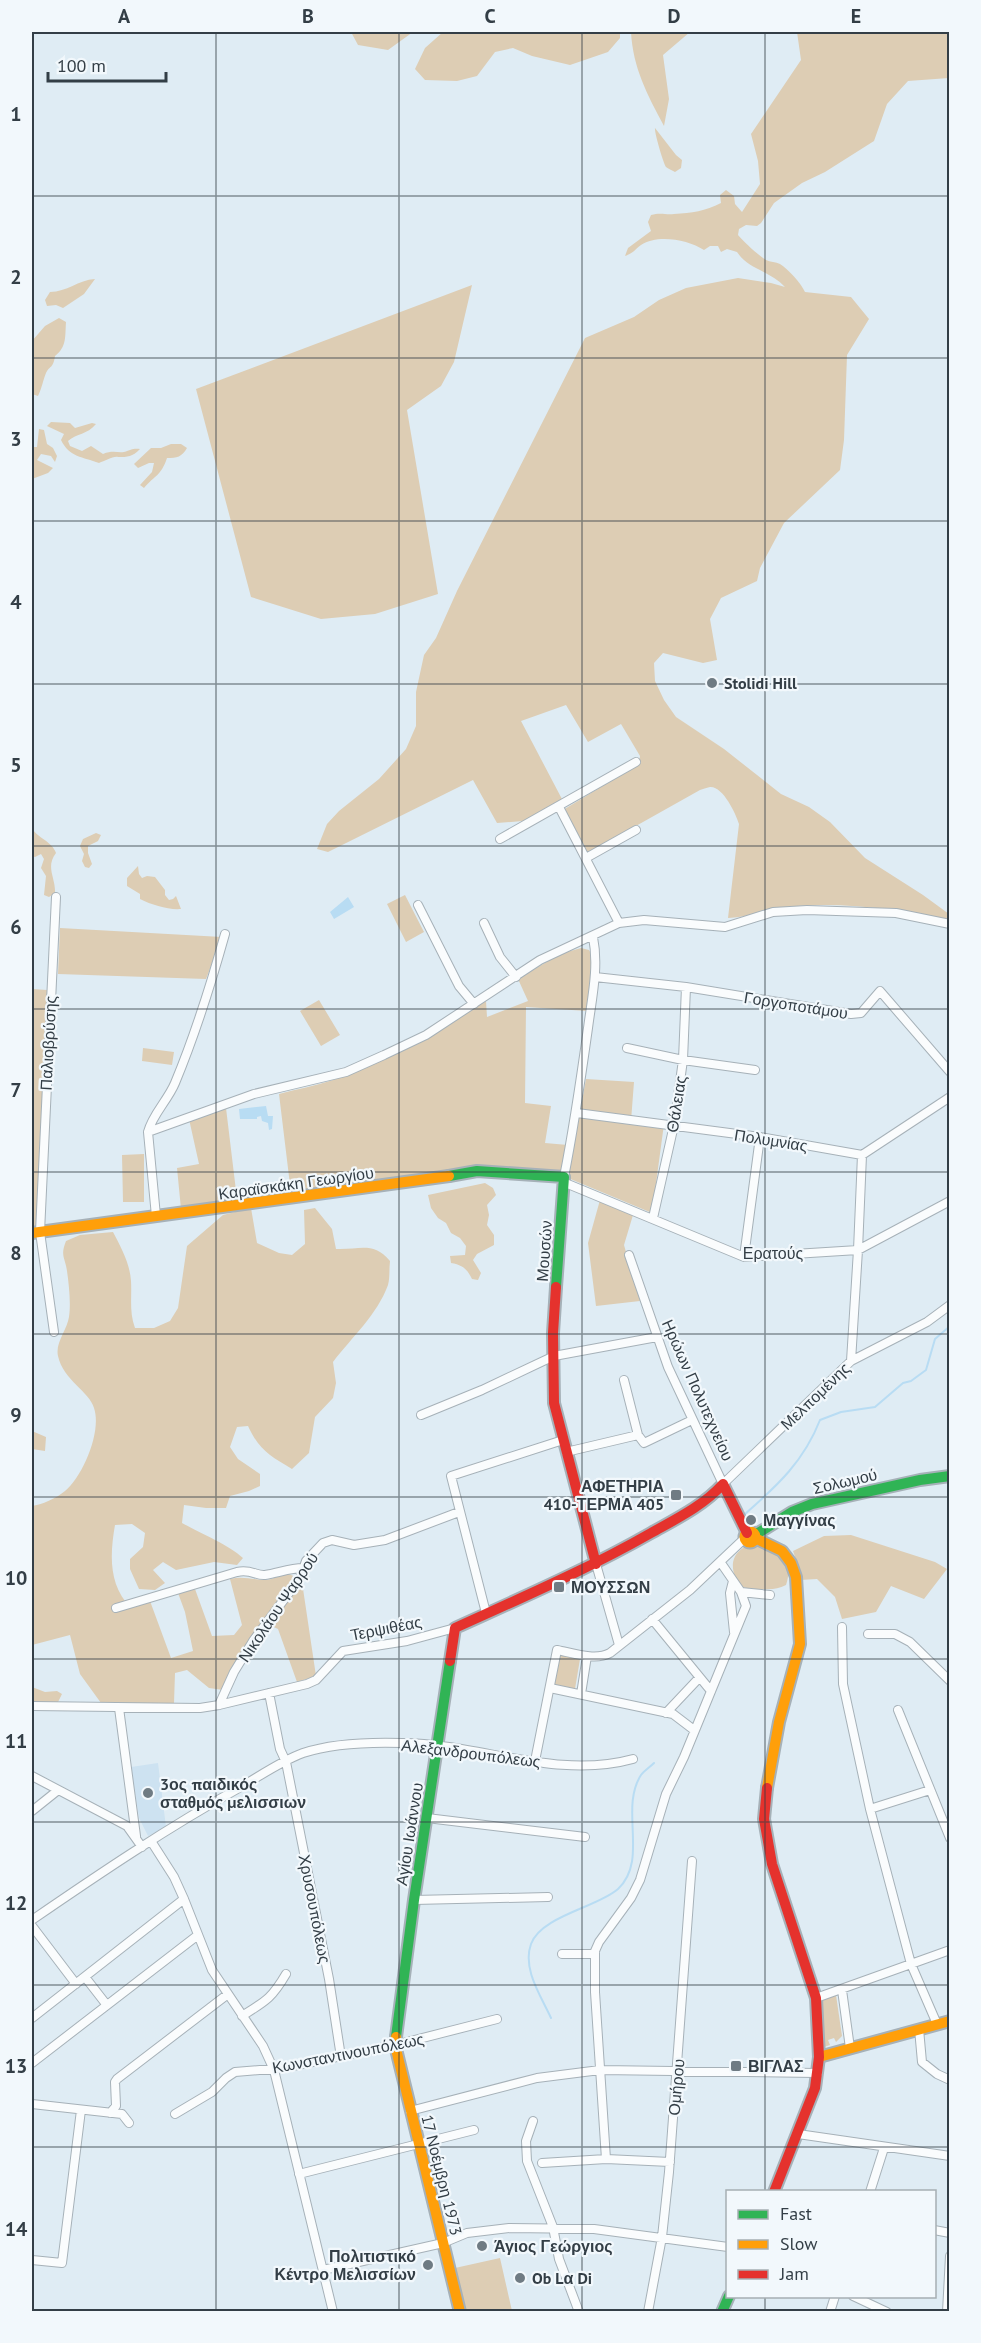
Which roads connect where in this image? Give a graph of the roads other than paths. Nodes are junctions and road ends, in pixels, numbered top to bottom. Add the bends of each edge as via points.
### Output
1 (636, 762) dead end
2 (559, 807) junction
3 (636, 830) dead end
4 (500, 839) dead end
5 (586, 858) junction
6 (56, 897) dead end
7 (418, 906) dead end
8 (484, 923) dead end
9 (619, 923) junction
10 (950, 924) edge
11 (225, 934) dead end
12 (593, 937) junction
13 (516, 977) junction
14 (595, 977) junction
15 (686, 987) junction
16 (474, 1004) junction
17 (627, 1048) dead end
18 (683, 1060) junction
19 (756, 1070) dead end
20 (950, 1072) edge
21 (950, 1097) edge
22 (577, 1113) junction
23 (674, 1125) junction
24 (148, 1132) junction
25 (760, 1137) junction
26 (862, 1155) junction
27 (563, 1180) junction
28 (950, 1201) edge
29 (156, 1216) junction
30 (653, 1218) junction
31 (36, 1232) edge
32 (858, 1250) junction
33 (629, 1255) dead end
34 (744, 1257) junction
35 (950, 1305) edge
36 (54, 1332) dead end
37 (657, 1337) junction
38 (554, 1356) junction
39 (851, 1361) junction
40 (624, 1380) dead end
41 (421, 1415) dead end
42 (692, 1420) junction
43 (638, 1435) junction
44 (564, 1446) junction
45 (950, 1476) edge
46 (723, 1484) junction
47 (459, 1512) junction
48 (750, 1536) junction
49 (721, 1563) junction
50 (596, 1564) junction
51 (303, 1568) junction
52 (733, 1581) junction
53 (741, 1592) junction
54 (770, 1595) dead end
55 (116, 1608) dead end
56 (486, 1613) junction
57 (652, 1619) junction
58 (842, 1627) dead end
59 (454, 1628) junction
60 (734, 1634) junction
61 (868, 1634) dead end
62 (619, 1646) junction
63 (586, 1656) junction
64 (699, 1678) junction
65 (950, 1681) edge
66 (550, 1688) junction
67 (711, 1691) junction
68 (269, 1693) junction
69 (581, 1694) junction
70 (219, 1705) junction
71 (32, 1706) edge
72 (119, 1708) junction
73 (898, 1710) dead end
74 (666, 1713) junction
75 (694, 1730) junction
76 (437, 1745) junction
77 (633, 1760) dead end
78 (535, 1761) junction
79 (286, 1762) junction
80 (32, 1776) edge
81 (930, 1790) junction
82 (57, 1791) junction
83 (870, 1809) junction
84 (32, 1811) edge
85 (427, 1818) junction
86 (136, 1836) junction
87 (585, 1838) dead end
88 (950, 1838) edge
89 (151, 1841) junction
90 (142, 1846) junction
91 (692, 1861) dead end
92 (548, 1897) dead end
93 (184, 1899) junction
94 (414, 1900) junction
95 (32, 1920) edge
96 (32, 1926) edge
97 (198, 1935) junction
98 (950, 1950) edge
99 (562, 1954) dead end
100 (595, 1954) junction
101 (911, 1964) junction
102 (286, 1974) dead end
103 (85, 1977) junction
104 (76, 1984) junction
105 (842, 1990) junction
106 (228, 1994) junction
107 (816, 1998) junction
108 (106, 2004) junction
109 (242, 2016) junction
110 (32, 2018) edge
111 (497, 2019) dead end
112 (950, 2021) edge
113 (937, 2024) junction
114 (919, 2029) junction
115 (395, 2045) junction
116 (850, 2048) junction
117 (342, 2056) junction
118 (819, 2057) junction
119 (32, 2063) edge
120 (274, 2070) junction
121 (600, 2070) junction
122 (678, 2070) junction
123 (818, 2073) junction
124 (950, 2080) edge
125 (32, 2104) edge
126 (81, 2110) junction
127 (410, 2111) junction
128 (110, 2113) junction
129 (175, 2115) dead end
130 (533, 2121) dead end
131 (129, 2122) dead end
132 (474, 2130) dead end
133 (798, 2134) junction
134 (418, 2144) junction
135 (884, 2148) junction
136 (950, 2156) edge
137 (606, 2159) junction
138 (670, 2162) junction
139 (542, 2163) dead end
140 (299, 2174) junction
141 (775, 2190) edge
142 (871, 2190) edge
143 (553, 2228) junction
144 (662, 2236) junction
145 (443, 2243) junction
146 (726, 2247) edge
147 (950, 2256) edge
148 (32, 2260) edge
149 (323, 2270) junction
150 (728, 2298) edge
151 (857, 2298) edge
152 (333, 2312) edge
153 (460, 2312) edge
154 (579, 2312) edge
155 (648, 2312) edge
156 (722, 2312) edge
157 (887, 2312) edge
158 (947, 2312) edge

1 - 2 street
2 - 4 street
2 - 5 street
3 - 5 street
5 - 9 street
6 - 31 street, Παλιοβρύσης
7 - 16 street via 459,986
8 - 13 street via 500,957
9 - 10 street via 654,920 725,927 773,912 807,910 896,913
9 - 12 street
11 - 24 street via 174,1084
12 - 13 street via 548,956
12 - 14 street, Μουσών
13 - 16 street
14 - 15 street, Γοργοποτάμου
14 - 22 street, Μουσών
15 - 18 street, Θάλειας
15 - 20 street, Γοργοποτάμου via 851,1014 861,1013 880,991
16 - 24 street via 426,1035 346,1072 254,1094
17 - 18 street
18 - 19 street
18 - 23 street, Θάλειας
21 - 26 street
22 - 23 street, Πολυμνίας
22 - 27 street, Μουσών
23 - 25 street, Πολυμνίας
23 - 30 street, Θάλειας
24 - 29 street
25 - 26 street, Πολυμνίας
25 - 34 street
26 - 32 street
27 - 29 street, Καραϊσκάκη Γεωργίου via 477,1171
27 - 30 street, Ερατούς
27 - 38 street, Μουσών
28 - 32 street, Ερατούς
29 - 31 street, Καραϊσκάκη Γεωργίου
30 - 34 street, Ερατούς
31 - 36 street, Παλιοβρύσης
32 - 34 street, Ερατούς
32 - 39 street
33 - 37 street, Ηρώων Πολυτεχνείου
35 - 39 street, Μελπομένης via 927,1322
37 - 38 street
37 - 42 street, Ηρώων Πολυτεχνείου
38 - 41 street
38 - 44 street, Μουσών via 554,1403
39 - 46 street, Μελπομένης
40 - 43 street
42 - 43 street via 645,1443
42 - 46 street, Ηρώων Πολυτεχνείου
43 - 44 street
44 - 47 street via 451,1476
44 - 50 street, Μουσών
45 - 48 street, Σολωμού via 812,1504
46 - 48 street, Ηρώων Πολυτεχνείου
46 - 50 street, Τερψιθέας via 702,1503
47 - 51 street, Νικολάου Ψαρρού via 385,1540 354,1545 328,1539
47 - 56 street
48 - 49 street
48 - 107 street via 782,1551 796,1577 800,1644 779,1722 764,1819 772,1864
49 - 52 street
49 - 57 street
50 - 56 street, Τερψιθέας
50 - 62 street
51 - 55 street via 263,1575 248,1570 237,1572
51 - 70 street, Νικολάου Ψαρρού via 300,1578 253,1641
52 - 53 street
52 - 60 street via 730,1593
53 - 54 street
53 - 60 street via 746,1606
56 - 59 street, Τερψιθέας
57 - 62 street
57 - 64 street
58 - 83 street via 843,1684
59 - 68 street, Τερψιθέας via 407,1641 343,1651 316,1680
59 - 76 street, Αγίου Ιωάννου
60 - 67 street
61 - 65 street via 895,1634 910,1642
62 - 63 street via 606,1655
63 - 66 street via 557,1650
63 - 69 street
64 - 67 street
64 - 74 street
66 - 69 street
66 - 78 street
67 - 75 street
68 - 70 street, Τερψιθέας
68 - 79 street, Χρυσουπόλεως
69 - 74 street
70 - 72 street, Τερψιθέας
71 - 72 street, Τερψιθέας
72 - 86 street
73 - 81 street
74 - 75 street
75 - 100 street via 666,1794 640,1880 599,1941
76 - 78 street, Αλεξανδρουπόλεως
76 - 79 street, Αλεξανδρουπόλεως via 330,1747
76 - 85 street, Αγίου Ιωάννου
77 - 78 street, Αλεξανδρουπόλεως via 589,1766
79 - 89 street, Αλεξανδρουπόλεως
79 - 117 street, Χρυσουπόλεως
80 - 82 street
81 - 83 street
81 - 88 street
82 - 84 street
82 - 86 street via 127,1826
83 - 101 street
85 - 87 street
85 - 94 street, Αγίου Ιωάννου
86 - 90 street
89 - 90 street, Αλεξανδρουπόλεως
89 - 93 street
90 - 95 street, Αλεξανδρουπόλεως
91 - 122 street, Ομήρου
92 - 94 street
93 - 97 street
93 - 103 street
94 - 115 street, Αγίου Ιωάννου
96 - 104 street
97 - 106 street via 212,1970
97 - 108 street
98 - 101 street
99 - 100 street
100 - 121 street
101 - 105 street
101 - 113 street
102 - 109 street via 274,1994
103 - 104 street
103 - 108 street
104 - 110 street
105 - 107 street
105 - 116 street
106 - 109 street
106 - 128 street via 117,2079 116,2106
107 - 118 street
108 - 119 street
109 - 120 street
111 - 115 street, Κωνσταντινουπόλεως
112 - 113 street
113 - 114 street
114 - 116 street
114 - 124 street via 922,2061
115 - 117 street, Κωνσταντινουπόλεως
115 - 127 street, 17 Νοέμβρη 1973
116 - 118 street
117 - 120 street, Κωνσταντινουπόλεως
118 - 123 street
120 - 129 street, Κωνσταντινουπόλεως via 236,2072
120 - 140 street
121 - 122 street
121 - 127 street via 537,2078
121 - 137 street
122 - 123 street
122 - 138 street, Ομήρου
123 - 133 street
125 - 126 street
126 - 128 street
126 - 148 street via 62,2263
127 - 134 street, 17 Νοέμβρη 1973
128 - 131 street via 122,2114
130 - 143 street via 525,2151 531,2177
132 - 134 street
133 - 135 street
133 - 141 street
134 - 140 street
134 - 145 street, 17 Νοέμβρη 1973
135 - 136 street
135 - 142 street
137 - 138 street
137 - 139 street
138 - 144 street, Ομήρου
140 - 149 street
143 - 144 street
143 - 145 street via 466,2233
143 - 154 street via 559,2259
144 - 146 street
144 - 155 street, Ομήρου
145 - 149 street
145 - 153 street, 17 Νοέμβρη 1973
147 - 158 street
149 - 152 street
150 - 156 street
151 - 157 street

